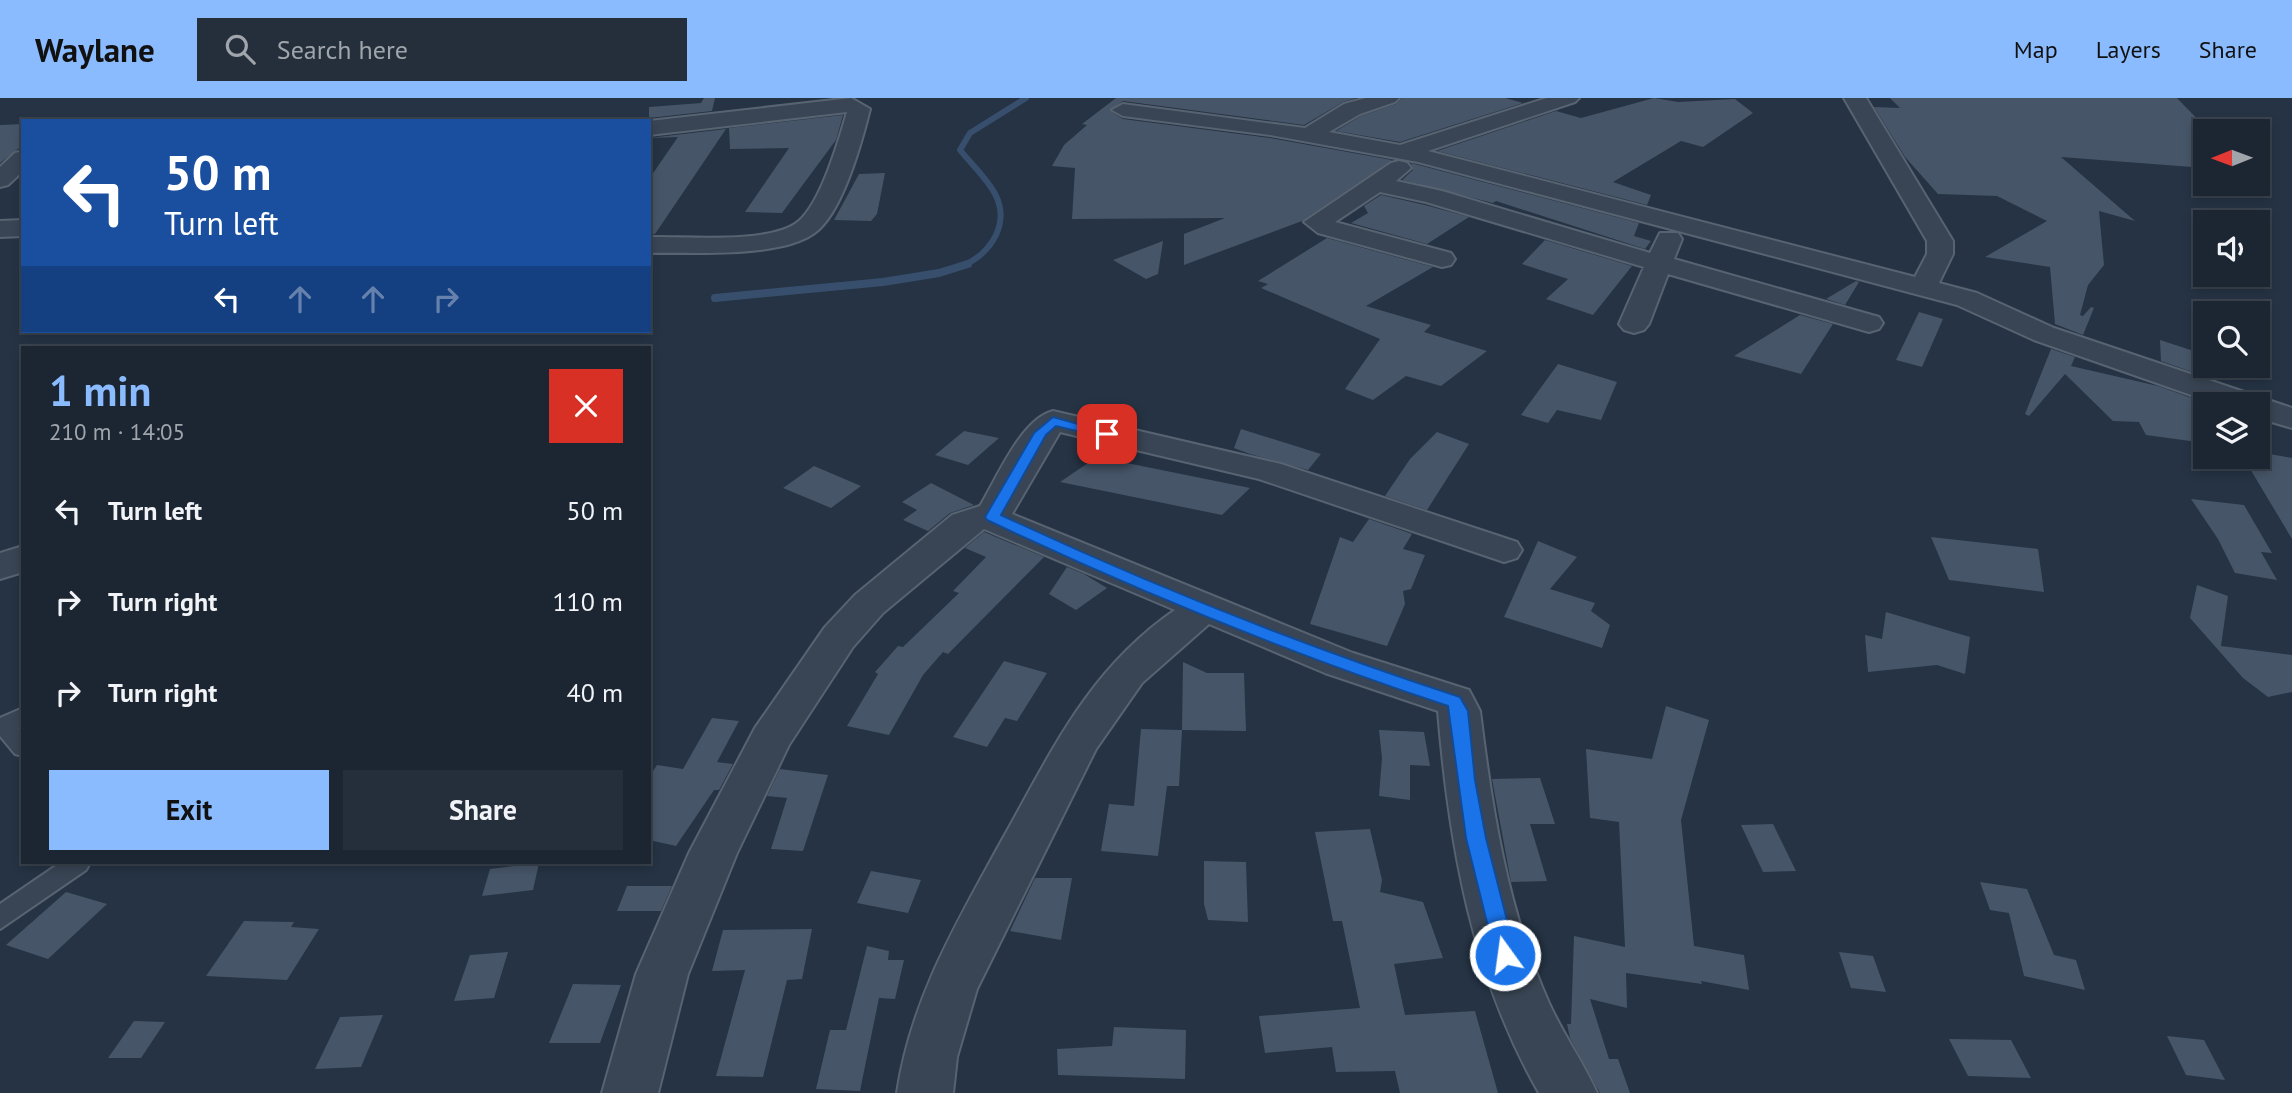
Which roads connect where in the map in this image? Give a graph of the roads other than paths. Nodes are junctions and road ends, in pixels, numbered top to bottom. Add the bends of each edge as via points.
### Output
1 (1388, 98) edge
2 (1568, 98) edge
3 (1855, 98) edge
4 (1124, 110) dead end
5 (651, 128) edge
6 (1309, 135) junction
7 (19, 145) edge
8 (1410, 153) junction
9 (0, 180) edge
10 (1378, 184) junction
11 (1675, 224) junction
12 (21, 228) edge
13 (0, 229) edge
14 (651, 245) edge
15 (1442, 259) dead end
16 (1660, 261) junction
17 (1924, 286) junction
18 (1868, 323) dead end
19 (1634, 324) dead end
20 (2212, 392) edge
21 (2270, 412) edge
22 (2292, 418) edge
23 (992, 517) junction
24 (1504, 550) dead end
25 (21, 559) edge
26 (0, 567) edge
27 (1205, 609) junction
28 (9, 723) edge
29 (21, 744) edge
30 (77, 864) edge
31 (0, 918) edge
32 (630, 1093) edge
33 (925, 1093) edge
34 (1569, 1093) edge

1 - 6 street via 1352,109
2 - 8 street
3 - 17 street via 1940,241 1940,254
4 - 6 street
5 - 14 street via 830,105 859,108 844,164 803,230 763,242
6 - 8 street
7 - 9 street
8 - 10 street
8 - 11 street
10 - 15 street via 1317,222
10 - 16 street
11 - 16 street
11 - 17 street
12 - 13 street
16 - 18 street
16 - 19 street
17 - 20 street
21 - 22 street
23 - 24 street via 1041,433 1053,421 1269,471
23 - 27 street
23 - 32 street via 965,523 870,604 839,637 769,738 713,853 662,974
25 - 26 street
27 - 33 street via 1163,639 1126,674 1070,753 946,1001 927,1068
27 - 34 street via 1368,675 1449,698 1458,705 1465,780 1505,955 1526,1015
28 - 29 lane
30 - 31 lane

